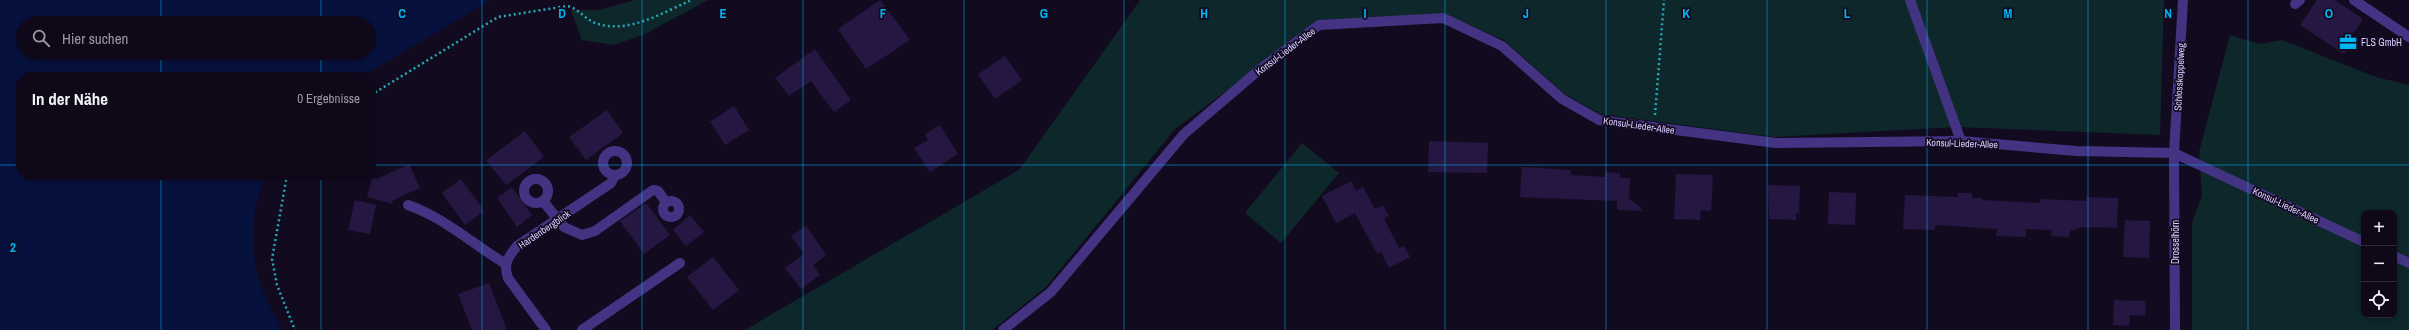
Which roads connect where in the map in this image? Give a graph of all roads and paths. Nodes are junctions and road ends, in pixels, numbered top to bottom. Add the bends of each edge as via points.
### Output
1 (692, 0) edge
2 (1664, 0) edge
3 (1910, 0) edge
4 (2183, 0) edge
5 (2354, 0) edge
6 (2409, 37) edge
7 (376, 92) edge
8 (1654, 127) junction
9 (1961, 141) junction
10 (2174, 153) junction
11 (615, 175) dead end
12 (286, 180) edge
13 (543, 201) dead end
14 (666, 202) dead end
15 (408, 205) dead end
16 (557, 219) junction
17 (2361, 241) edge
18 (2397, 257) edge
19 (680, 263) dead end
20 (2409, 263) edge
21 (506, 264) junction
22 (295, 330) edge
23 (546, 330) edge
24 (582, 330) edge
25 (1003, 330) edge
26 (2175, 330) edge

1 - 7 path via 626,26 597,24 584,18 573,7 567,6 498,17
2 - 8 path
3 - 9 street
4 - 10 street, Schlosskoppelweg
5 - 6 street
8 - 9 street, Konsul-Lieder-Allee via 1776,143
8 - 25 street, Konsul-Lieder-Allee via 1599,120 1562,99 1502,46 1443,18 1319,26 1259,70 1184,134 1051,292
9 - 10 street, Konsul-Lieder-Allee via 2076,151
10 - 17 street, Konsul-Lieder-Allee
10 - 26 street, Drosselhörn
11 - 16 street, Hardenbergblick via 611,183
12 - 22 path via 272,259 277,284
13 - 16 street
14 - 16 street via 658,191 647,192 588,235 571,232
15 - 21 street via 441,219
16 - 21 street, Hardenbergblick via 517,246
18 - 20 street
19 - 24 street
21 - 23 street via 508,278

